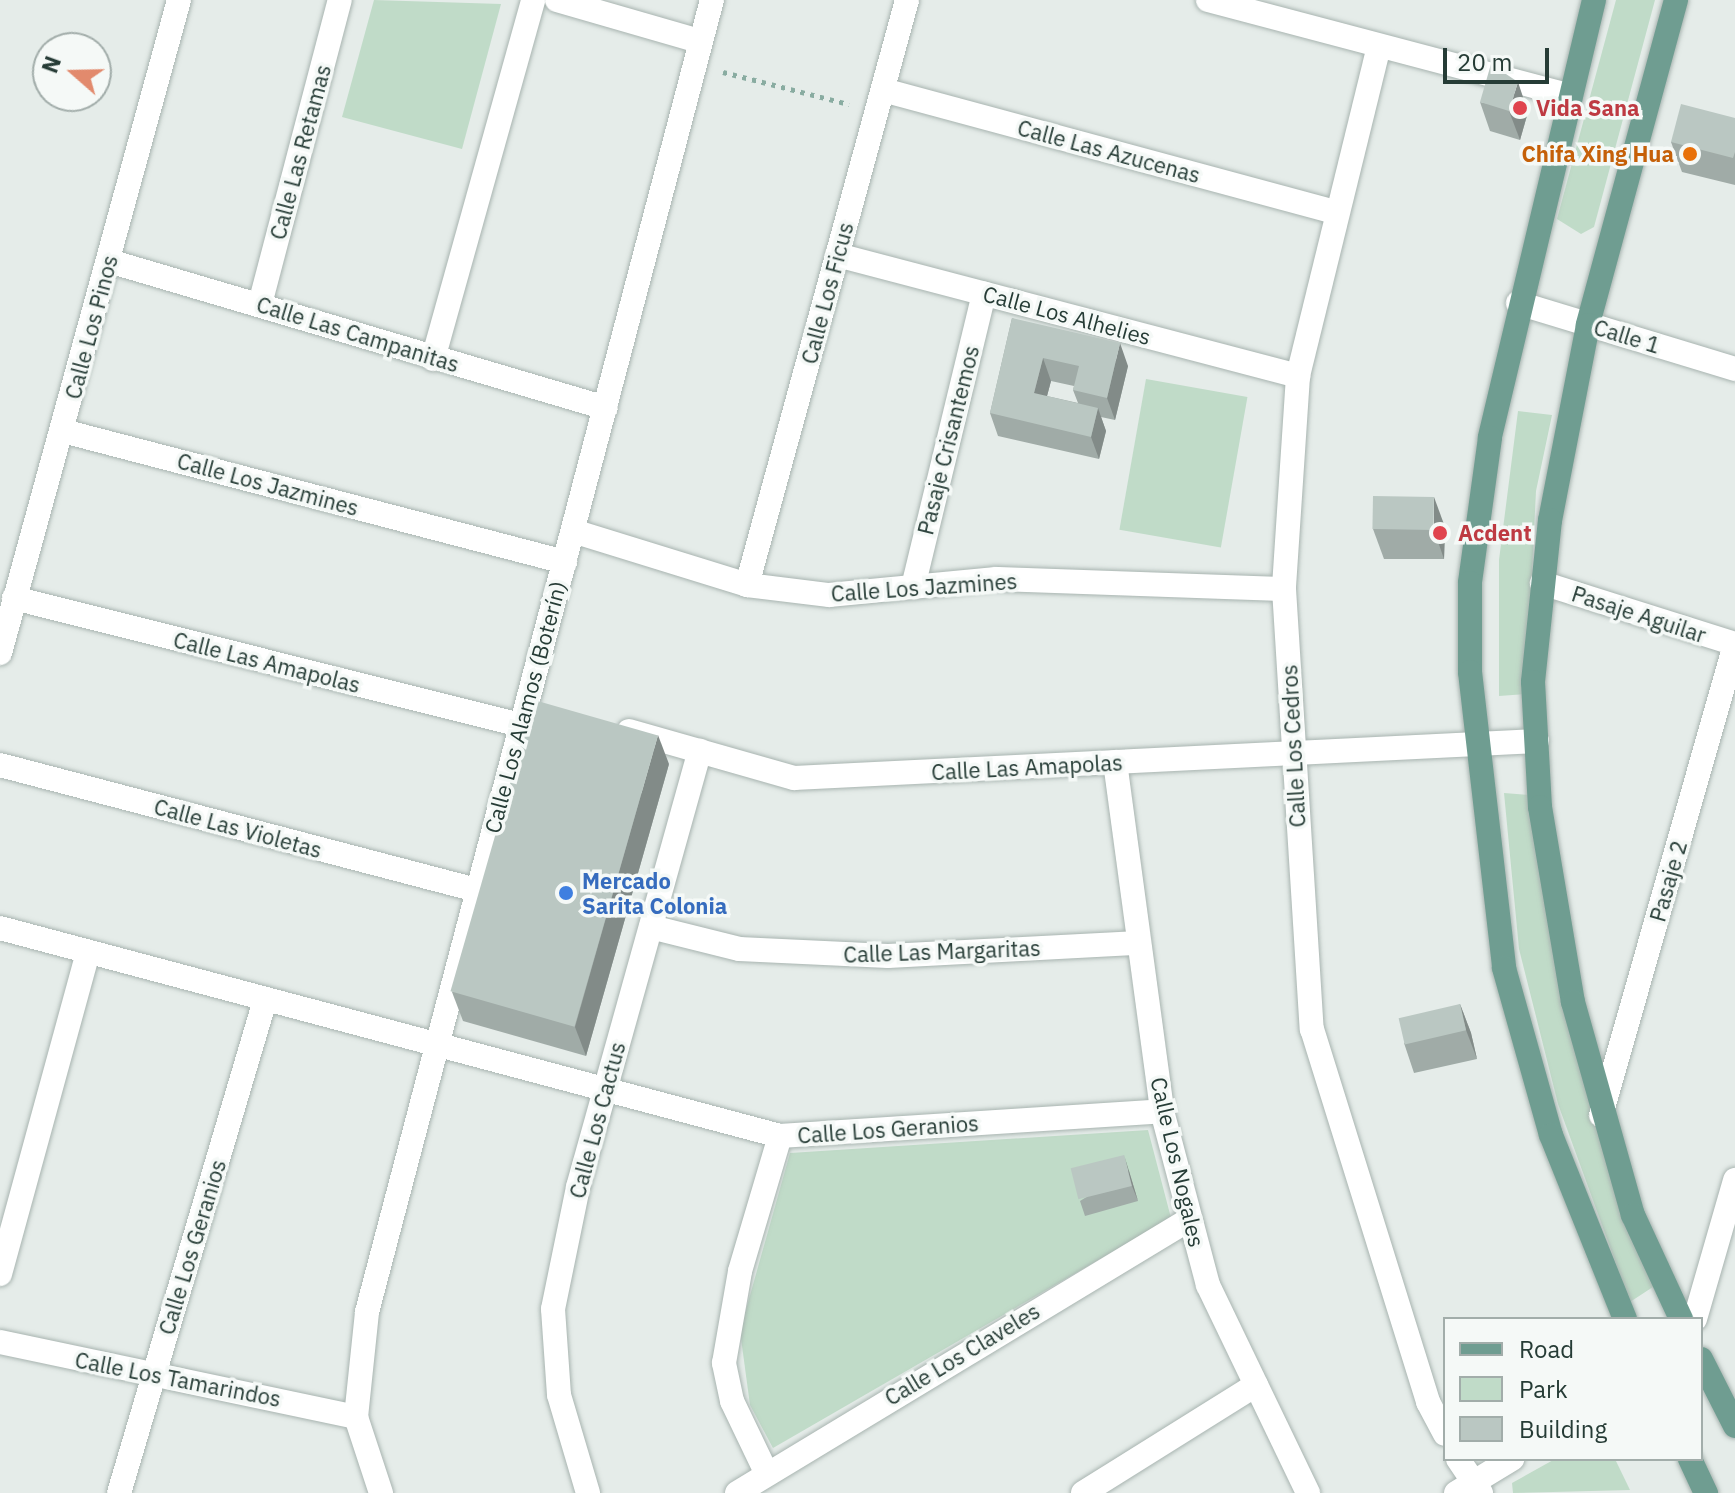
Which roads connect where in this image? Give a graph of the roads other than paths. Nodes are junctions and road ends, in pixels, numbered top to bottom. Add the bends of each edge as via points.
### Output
1 (179, 0) edge
2 (340, 0) edge
3 (533, 0) edge
4 (557, 0) edge
5 (712, 0) edge
6 (907, 0) edge
7 (1208, 0) edge
8 (1594, 0) edge
9 (1676, 0) edge
10 (1379, 46) junction
11 (696, 53) junction
12 (1568, 95) junction
13 (880, 101) junction
14 (1335, 212) junction
15 (837, 255) junction
16 (109, 261) junction
17 (984, 293) junction
18 (1518, 303) junction
19 (260, 304) junction
20 (1588, 325) junction
21 (433, 359) junction
22 (1735, 369) edge
23 (1298, 376) junction
24 (606, 408) junction
25 (63, 431) junction
26 (573, 531) junction
27 (565, 562) junction
28 (1542, 583) junction
29 (747, 585) junction
30 (913, 587) junction
31 (1284, 589) junction
32 (14, 598) junction
33 (1735, 645) edge
34 (0, 653) edge
35 (555, 711) edge
36 (524, 714) junction
37 (599, 723) edge
38 (1537, 741) junction
39 (1475, 744) junction
40 (700, 751) junction
41 (1294, 754) junction
42 (1115, 762) junction
43 (0, 765) edge
44 (475, 890) junction
45 (651, 927) junction
46 (0, 928) edge
47 (1139, 943) junction
48 (88, 952) junction
49 (265, 1000) junction
50 (433, 1046) junction
51 (605, 1090) junction
52 (1162, 1111) junction
53 (1600, 1117) junction
54 (780, 1136) junction
55 (1735, 1180) edge
56 (1190, 1219) junction
57 (0, 1274) edge
58 (1624, 1317) edge
59 (1680, 1317) edge
60 (1696, 1317) edge
61 (0, 1342) edge
62 (1703, 1363) edge
63 (153, 1376) junction
64 (1256, 1385) junction
65 (356, 1417) junction
66 (1735, 1426) edge
67 (1443, 1430) edge
68 (1459, 1461) edge
69 (1509, 1461) edge
70 (1691, 1461) edge
71 (765, 1470) junction
72 (1469, 1490) edge
73 (119, 1493) edge
74 (381, 1493) edge
75 (588, 1493) edge
76 (737, 1493) edge
77 (1083, 1493) edge
78 (1308, 1493) edge
79 (1706, 1493) edge

1 - 16 street, Calle Los Pinos
2 - 19 street, Calle Las Retamas
3 - 21 street
4 - 11 street
5 - 11 street, Calle Los Alamos (Boterín)
6 - 13 street, Calle Los Ficus
7 - 10 street
8 - 12 main road
9 - 20 main road
10 - 12 street
10 - 14 street, Calle Los Cedros
11 - 24 street, Calle Los Alamos (Boterín)
12 - 18 main road
13 - 14 street, Calle Las Azucenas
13 - 15 street, Calle Los Ficus
14 - 23 street, Calle Los Cedros
15 - 17 street, Calle Los Alhelies
15 - 29 street, Calle Los Ficus
16 - 19 street, Calle Las Campanitas
16 - 25 street, Calle Los Pinos
17 - 23 street, Calle Los Alhelies
17 - 30 street, Pasaje Crisantemos
18 - 20 street, Calle 1
18 - 39 main road via 1471,569
19 - 21 street, Calle Las Campanitas
20 - 22 street, Calle 1
20 - 28 main road
21 - 24 street, Calle Las Campanitas
23 - 31 street, Calle Los Cedros
24 - 26 street, Calle Los Alamos (Boterín)
25 - 27 street, Calle Los Jazmines
25 - 32 street, Calle Los Pinos
26 - 27 street, Calle Los Alamos (Boterín)
26 - 29 street, Calle Los Jazmines
27 - 36 street, Calle Los Alamos (Boterín)
28 - 33 street, Pasaje Aguilar
28 - 38 main road via 1533,682
29 - 30 street, Calle Los Jazmines via 829,595
30 - 31 street, Calle Los Jazmines via 996,579
31 - 41 street, Calle Los Cedros
32 - 34 street, Calle Los Pinos
32 - 36 street, Calle Las Amapolas
33 - 53 street, Pasaje 2
35 - 36 street, Calle Las Amapolas
36 - 44 street, Calle Los Alamos (Boterín)
37 - 40 street, Calle Las Amapolas
38 - 39 street, Calle Las Amapolas
38 - 53 main road via 1564,948
39 - 41 street, Calle Las Amapolas
39 - 58 main road via 1499,937 1528,1065
40 - 42 street, Calle Las Amapolas via 794,778
40 - 45 street, Calle Los Cactus
41 - 42 street, Calle Las Amapolas
41 - 67 street, Calle Los Cedros via 1312,1029 1428,1402
42 - 47 street, Calle Los Nogales
43 - 44 street, Calle Las Violetas
44 - 50 street, Calle Los Alamos (Boterín)
45 - 47 street, Calle Las Margaritas via 739,949 888,956
45 - 51 street, Calle Los Cactus
46 - 48 street, Calle Los Geranios
47 - 52 street, Calle Los Nogales
48 - 49 street, Calle Los Geranios
48 - 57 street
49 - 50 street, Calle Los Geranios
49 - 63 street, Calle Los Geranios
50 - 51 street, Calle Los Geranios
50 - 65 street, Calle Los Alamos (Boterín) via 367,1312
51 - 54 street, Calle Los Geranios
51 - 75 street, Calle Los Cactus via 553,1309 559,1395
52 - 54 street, Calle Los Geranios
52 - 56 street, Calle Los Nogales
53 - 59 main road via 1633,1215
54 - 71 street via 740,1271 724,1363 732,1401
55 - 60 street
56 - 64 street, Calle Los Nogales via 1208,1285
56 - 71 street, Calle Los Claveles
61 - 63 street, Calle Los Tamarindos
62 - 66 main road
63 - 65 street, Calle Los Tamarindos via 180,1375
63 - 73 street, Calle Los Geranios
64 - 77 street
64 - 78 street, Calle Los Nogales
65 - 74 street
68 - 72 street
69 - 72 street
70 - 79 main road
71 - 76 street, Calle Los Claveles

